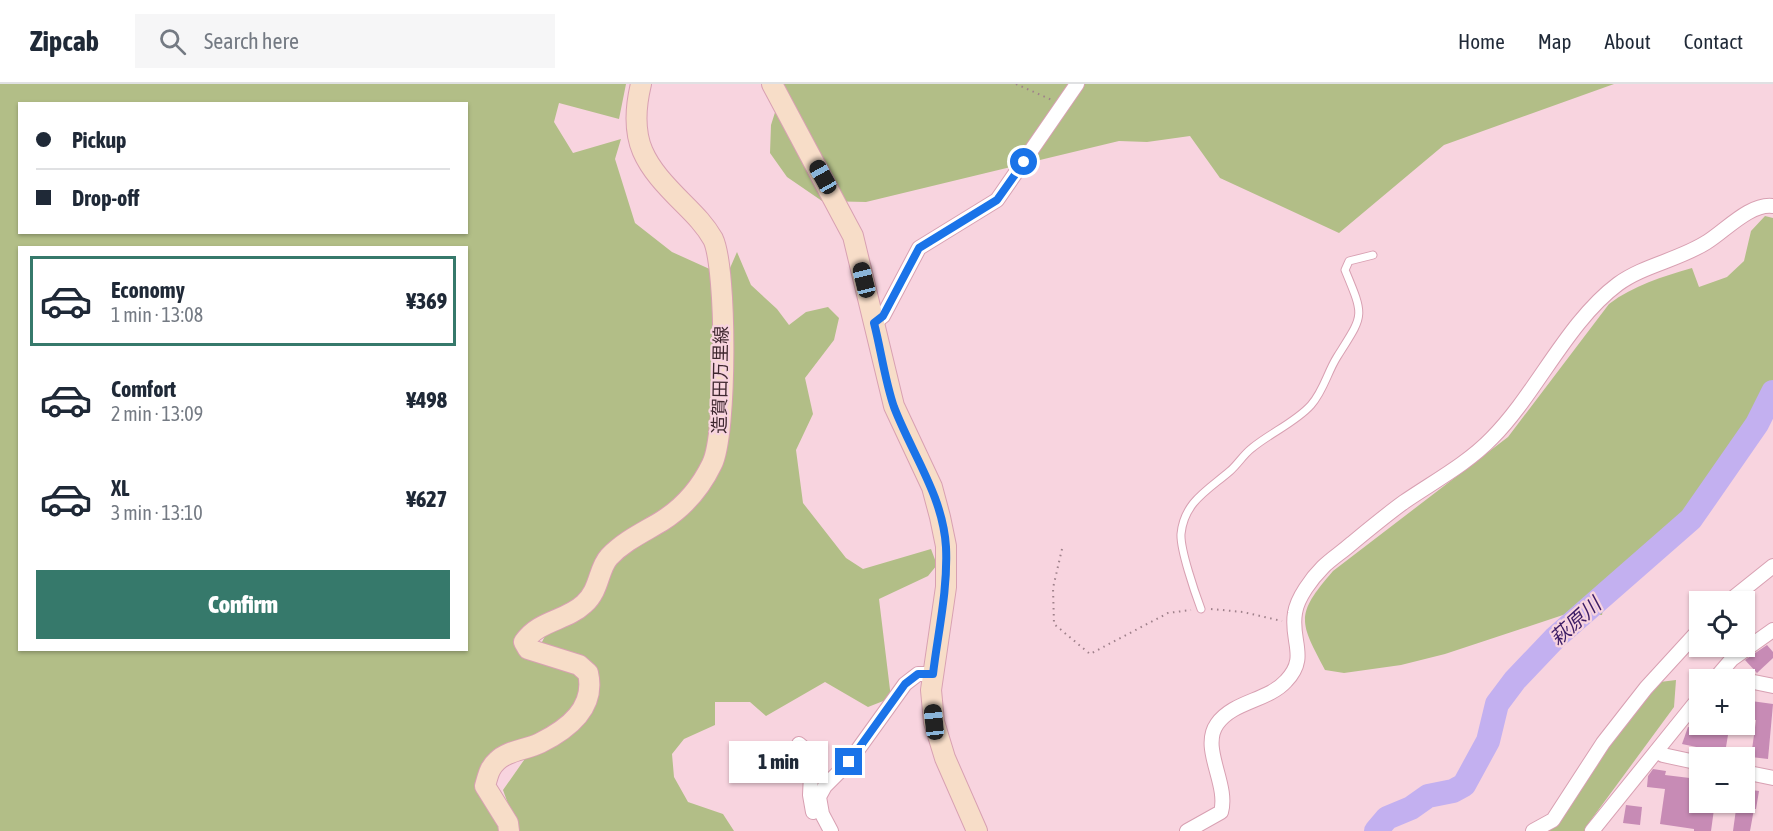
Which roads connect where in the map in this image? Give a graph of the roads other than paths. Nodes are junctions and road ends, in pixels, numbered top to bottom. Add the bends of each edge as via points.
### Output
1 (641, 84) edge
2 (772, 84) edge
3 (1077, 84) edge
4 (1773, 206) edge
5 (1373, 255) dead end
6 (874, 323) junction
7 (1773, 566) edge
8 (1742, 591) edge
9 (1201, 609) road end
10 (1773, 630) edge
11 (1689, 641) edge
12 (1723, 669) edge
13 (933, 674) junction
14 (1755, 682) edge
15 (1773, 686) edge
16 (1689, 711) edge
17 (799, 744) dead end
18 (1657, 751) junction
19 (1689, 761) edge
20 (1755, 774) edge
21 (1773, 778) edge
22 (509, 831) edge
23 (826, 831) edge
24 (831, 831) edge
25 (977, 831) edge
26 (1187, 831) edge
27 (1533, 831) edge
28 (1593, 831) edge

1 - 22 main road, 造賀田万里線 via 636,116 645,161 705,226 719,255 724,372 719,445 704,480 689,499 608,558 597,588 584,605 533,631 524,642 528,649 579,665 588,673 589,699 575,720 540,743 503,756 488,772 485,786
2 - 6 main road via 853,236
3 - 6 street via 997,200 919,248 883,316
4 - 26 street via 1750,211 1692,252 1640,272 1612,289 1592,309 1492,438 1323,567 1295,610 1299,658 1296,669 1278,688 1216,724 1212,737 1224,793 1221,812
5 - 9 lane via 1349,261 1345,270 1359,305 1360,319 1325,386 1309,407 1250,449 1189,507 1181,546
6 - 13 main road via 894,406 932,487 946,546 946,587
7 - 8 street
10 - 12 street
11 - 27 street via 1603,743 1553,820
13 - 24 street via 918,674 905,684 849,762 825,786 819,797
13 - 25 main road via 934,722
14 - 15 street
16 - 18 street
17 - 23 street via 812,756 813,814
18 - 19 street
18 - 28 street
20 - 21 street

